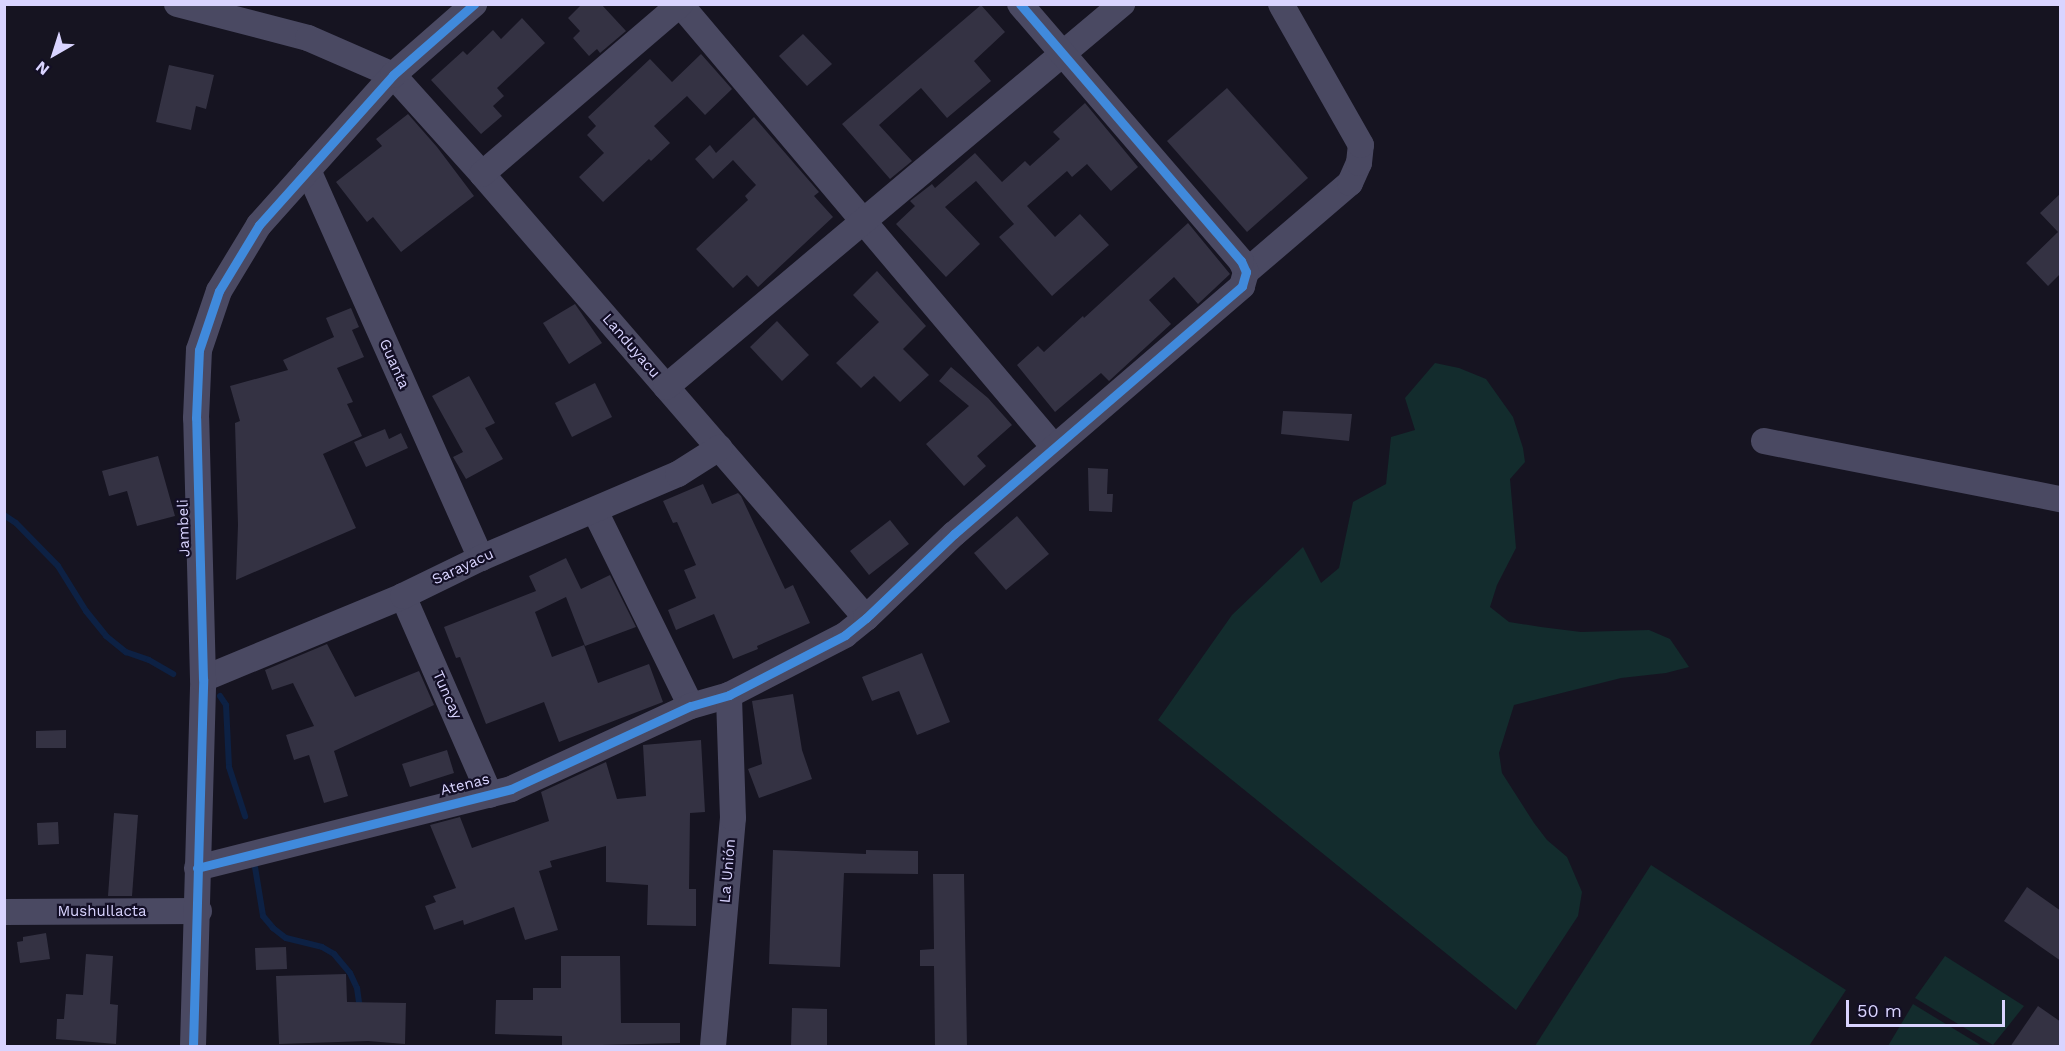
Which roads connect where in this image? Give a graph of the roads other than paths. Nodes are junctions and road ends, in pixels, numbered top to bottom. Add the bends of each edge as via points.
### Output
1 (177, 4) edge
2 (474, 4) edge
3 (1020, 4) edge
4 (1122, 4) edge
5 (1281, 4) edge
6 (680, 5) edge
7 (1061, 52) junction
8 (393, 75) junction
9 (309, 170) junction
10 (482, 174) junction
11 (863, 221) junction
12 (1246, 272) junction
13 (666, 387) junction
14 (1764, 441) dead end
15 (1054, 447) junction
16 (719, 448) junction
17 (2061, 499) edge
18 (595, 511) junction
19 (480, 558) junction
20 (403, 596) junction
21 (866, 618) junction
22 (203, 679) junction
23 (729, 695) junction
24 (691, 706) junction
25 (490, 795) junction
26 (197, 868) junction
27 (199, 911) junction
28 (4, 912) edge
29 (193, 1047) edge
30 (713, 1047) edge

1 - 8 street via 308,38
2 - 8 street, Jambeli
3 - 7 street
4 - 7 street
5 - 12 street, Atenas via 1361,145 1359,163 1350,183
6 - 10 street
6 - 11 street
7 - 11 street
7 - 12 street via 1241,261
8 - 9 street, Jambeli
8 - 10 street, Landuyacu
9 - 19 street, Guanta
9 - 22 street, Jambeli via 259,225 219,291 199,350 196,418
10 - 13 street, Landuyacu
11 - 13 street
11 - 15 street
12 - 15 street, Atenas via 1242,286
13 - 16 street, Landuyacu
14 - 17 street
15 - 21 street, Atenas
16 - 18 street, Sarayacu via 678,474
16 - 21 street, Landuyacu
18 - 19 street, Sarayacu
18 - 24 street
19 - 20 street, Sarayacu
20 - 22 street, Sarayacu
20 - 25 street, Tuncay
21 - 23 street, Atenas via 845,635
22 - 26 street, Jambeli
23 - 24 street, Atenas
23 - 30 street, La Unión via 733,818
24 - 25 street, Atenas via 511,789
25 - 26 street, Atenas
26 - 27 street, Jambeli
27 - 28 street, Mushullacta
27 - 29 street, Jambeli

